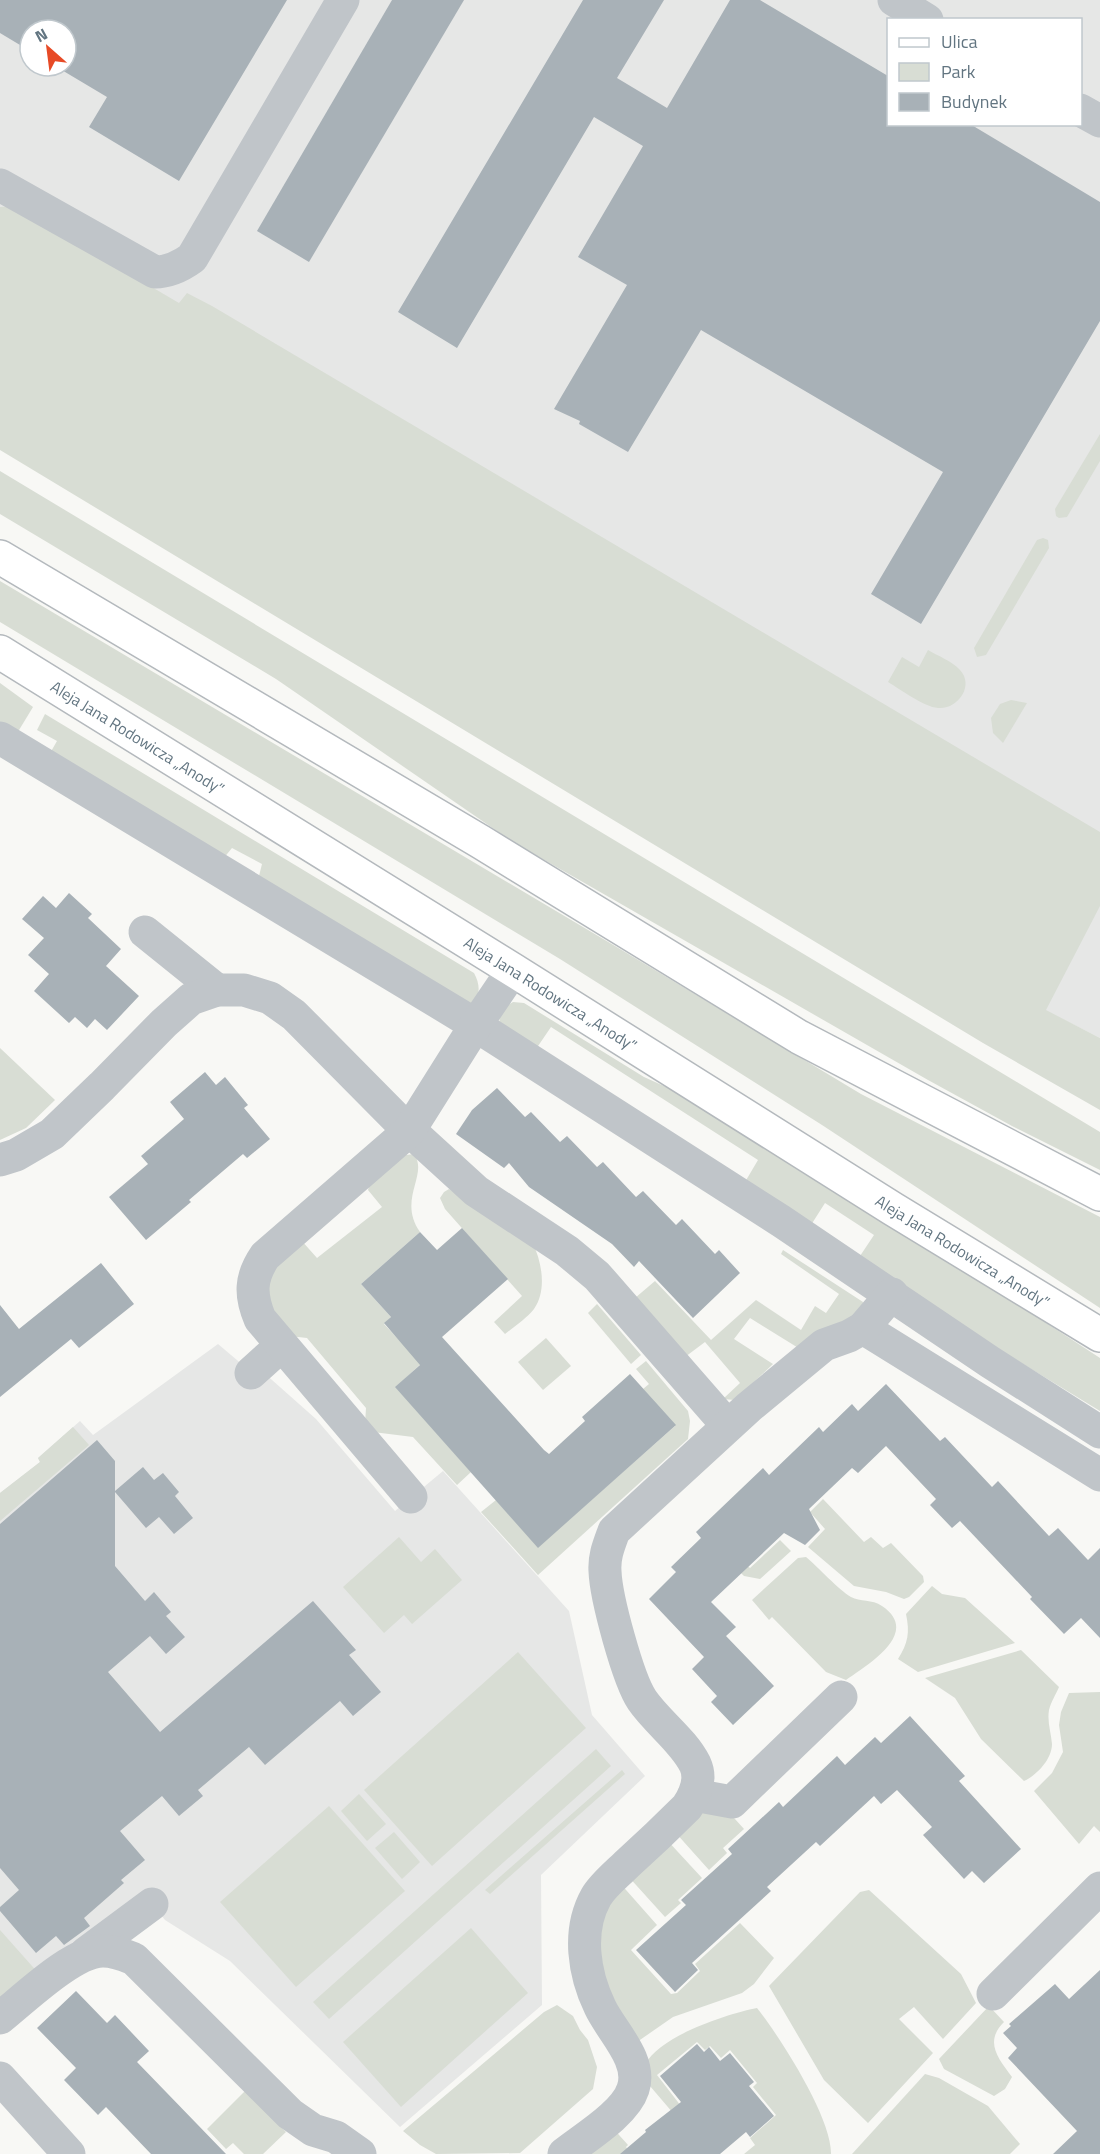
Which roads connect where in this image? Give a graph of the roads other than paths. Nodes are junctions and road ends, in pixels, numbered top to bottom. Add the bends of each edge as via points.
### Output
1 (343, 0) edge
2 (894, 0) edge
3 (924, 18) edge
4 (0, 185) edge
5 (0, 556) edge
6 (0, 652) edge
7 (0, 739) edge
8 (145, 932) dead end
9 (513, 970) junction
10 (217, 990) junction
11 (475, 1026) junction
12 (409, 1131) junction
13 (0, 1160) edge
14 (1100, 1194) edge
15 (892, 1294) junction
16 (863, 1328) junction
17 (1100, 1335) edge
18 (281, 1346) junction
19 (251, 1373) dead end
20 (727, 1425) junction
21 (1100, 1432) edge
22 (1100, 1475) edge
23 (411, 1497) dead end
24 (841, 1697) dead end
25 (694, 1795) junction
26 (1100, 1888) edge
27 (152, 1904) dead end
28 (86, 1953) junction
29 (993, 1994) dead end
30 (0, 2018) edge
31 (0, 2078) edge
32 (69, 2154) edge
33 (360, 2154) edge
34 (564, 2154) edge

1 - 4 lane via 192,258 184,264 155,272
2 - 3 lane
5 - 14 main road via 491,848 799,1037
6 - 9 main road, Aleja Jana Rodowicza „Anody”
7 - 11 lane
8 - 10 lane
9 - 11 lane
9 - 17 main road, Aleja Jana Rodowicza „Anody”
10 - 12 lane via 244,990 270,998 294,1015
10 - 13 lane via 191,999 52,1134
11 - 12 lane
11 - 15 lane
12 - 18 lane via 265,1256 251,1290 260,1319
12 - 20 lane via 476,1191 567,1251 597,1276
15 - 16 lane
15 - 21 lane
16 - 20 lane via 824,1345
16 - 22 lane
18 - 19 lane
18 - 23 lane
20 - 25 lane via 614,1531 606,1552 605,1572 628,1671 641,1699 696,1766 698,1781
24 - 25 lane via 732,1802
25 - 34 lane via 687,1808 597,1896 587,1918 584,1944 588,1979 600,2008 630,2058 633,2088 623,2107
26 - 29 lane
27 - 28 lane
28 - 30 lane
28 - 33 lane via 119,1953 134,1959 290,2115 313,2130 336,2137
31 - 32 lane

